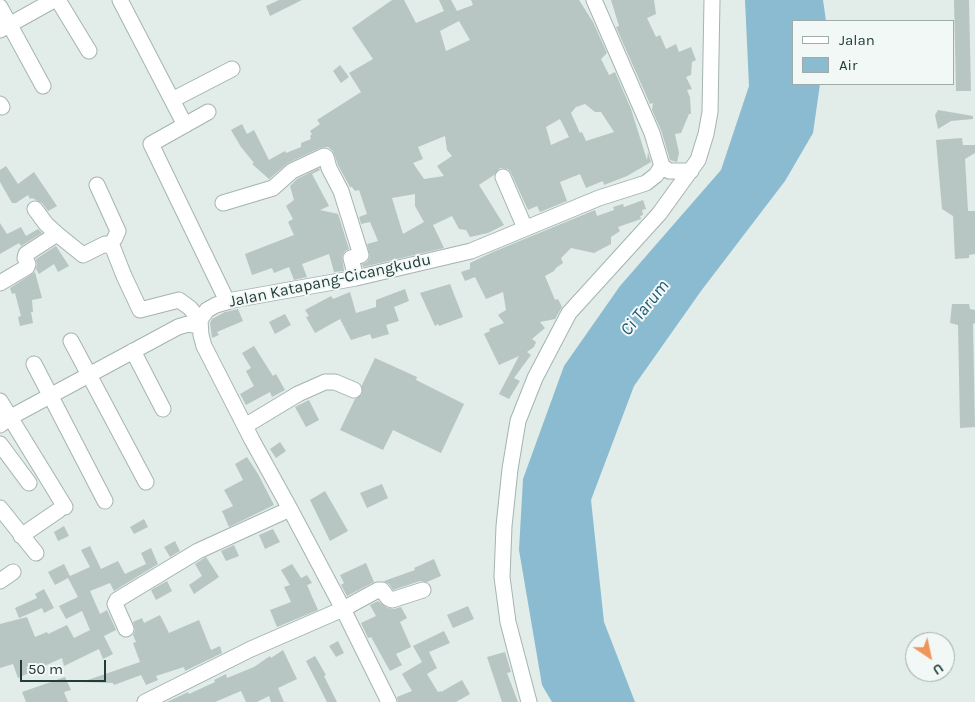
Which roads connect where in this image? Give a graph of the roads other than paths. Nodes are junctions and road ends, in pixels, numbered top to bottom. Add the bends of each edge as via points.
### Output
1 (56, 0) edge
2 (120, 0) edge
3 (594, 0) edge
4 (712, 0) edge
5 (0, 7) edge
6 (5, 27) edge
7 (88, 52) dead end
8 (232, 69) dead end
9 (43, 86) dead end
10 (172, 100) junction
11 (208, 112) dead end
12 (184, 125) junction
13 (662, 166) junction
14 (691, 171) junction
15 (503, 177) dead end
16 (97, 186) dead end
17 (223, 203) dead end
18 (35, 209) dead end
19 (525, 228) junction
20 (57, 234) junction
21 (110, 245) junction
22 (356, 278) junction
23 (0, 283) edge
24 (227, 301) junction
25 (200, 323) junction
26 (71, 341) dead end
27 (133, 351) junction
28 (34, 364) dead end
29 (88, 375) junction
30 (354, 390) dead end
31 (50, 396) junction
32 (0, 401) edge
33 (163, 409) dead end
34 (5, 421) edge
35 (246, 426) junction
36 (0, 444) edge
37 (146, 482) dead end
38 (29, 483) dead end
39 (104, 501) dead end
40 (0, 508) edge
41 (290, 509) junction
42 (21, 536) junction
43 (36, 553) dead end
44 (13, 572) dead end
45 (0, 581) edge
46 (424, 590) dead end
47 (343, 610) junction
48 (126, 629) dead end
49 (145, 702) edge
50 (388, 702) edge
51 (529, 702) edge

1 - 6 street
1 - 7 street
2 - 10 street
3 - 13 street via 652,133
4 - 14 street via 710,112 702,149
5 - 6 street
6 - 9 street
8 - 10 street
10 - 12 street
11 - 12 street
12 - 24 street via 151,144
13 - 14 street via 669,172
13 - 19 street, Jalan Katapang-Cicangkudu via 646,183
14 - 51 street via 659,214 569,312 535,378 518,421 504,526 502,577 512,639
15 - 19 street
16 - 21 street via 118,231
17 - 22 street via 273,188 292,171 326,157 342,191 361,255 350,258
18 - 20 street
19 - 22 street, Jalan Katapang-Cicangkudu via 470,251
20 - 21 street via 84,255 105,244
20 - 23 street via 26,254 27,267
21 - 25 street via 140,310 179,300 190,308
22 - 24 street, Jalan Katapang-Cicangkudu
24 - 25 street, Jalan Katapang-Cicangkudu via 207,310
25 - 27 street via 178,327
25 - 35 street via 204,346
26 - 29 street
27 - 29 street
27 - 33 street
28 - 31 street
29 - 31 street
29 - 37 street
30 - 35 street via 335,382 325,382 298,394
31 - 34 street
31 - 39 street
32 - 34 street
34 - 42 street via 62,508
35 - 41 street
36 - 38 street
40 - 42 street
41 - 47 street
41 - 48 street via 198,551 117,600 115,604
42 - 43 street
44 - 45 street
46 - 47 street via 392,600 378,590
47 - 49 street via 251,649
47 - 50 street

